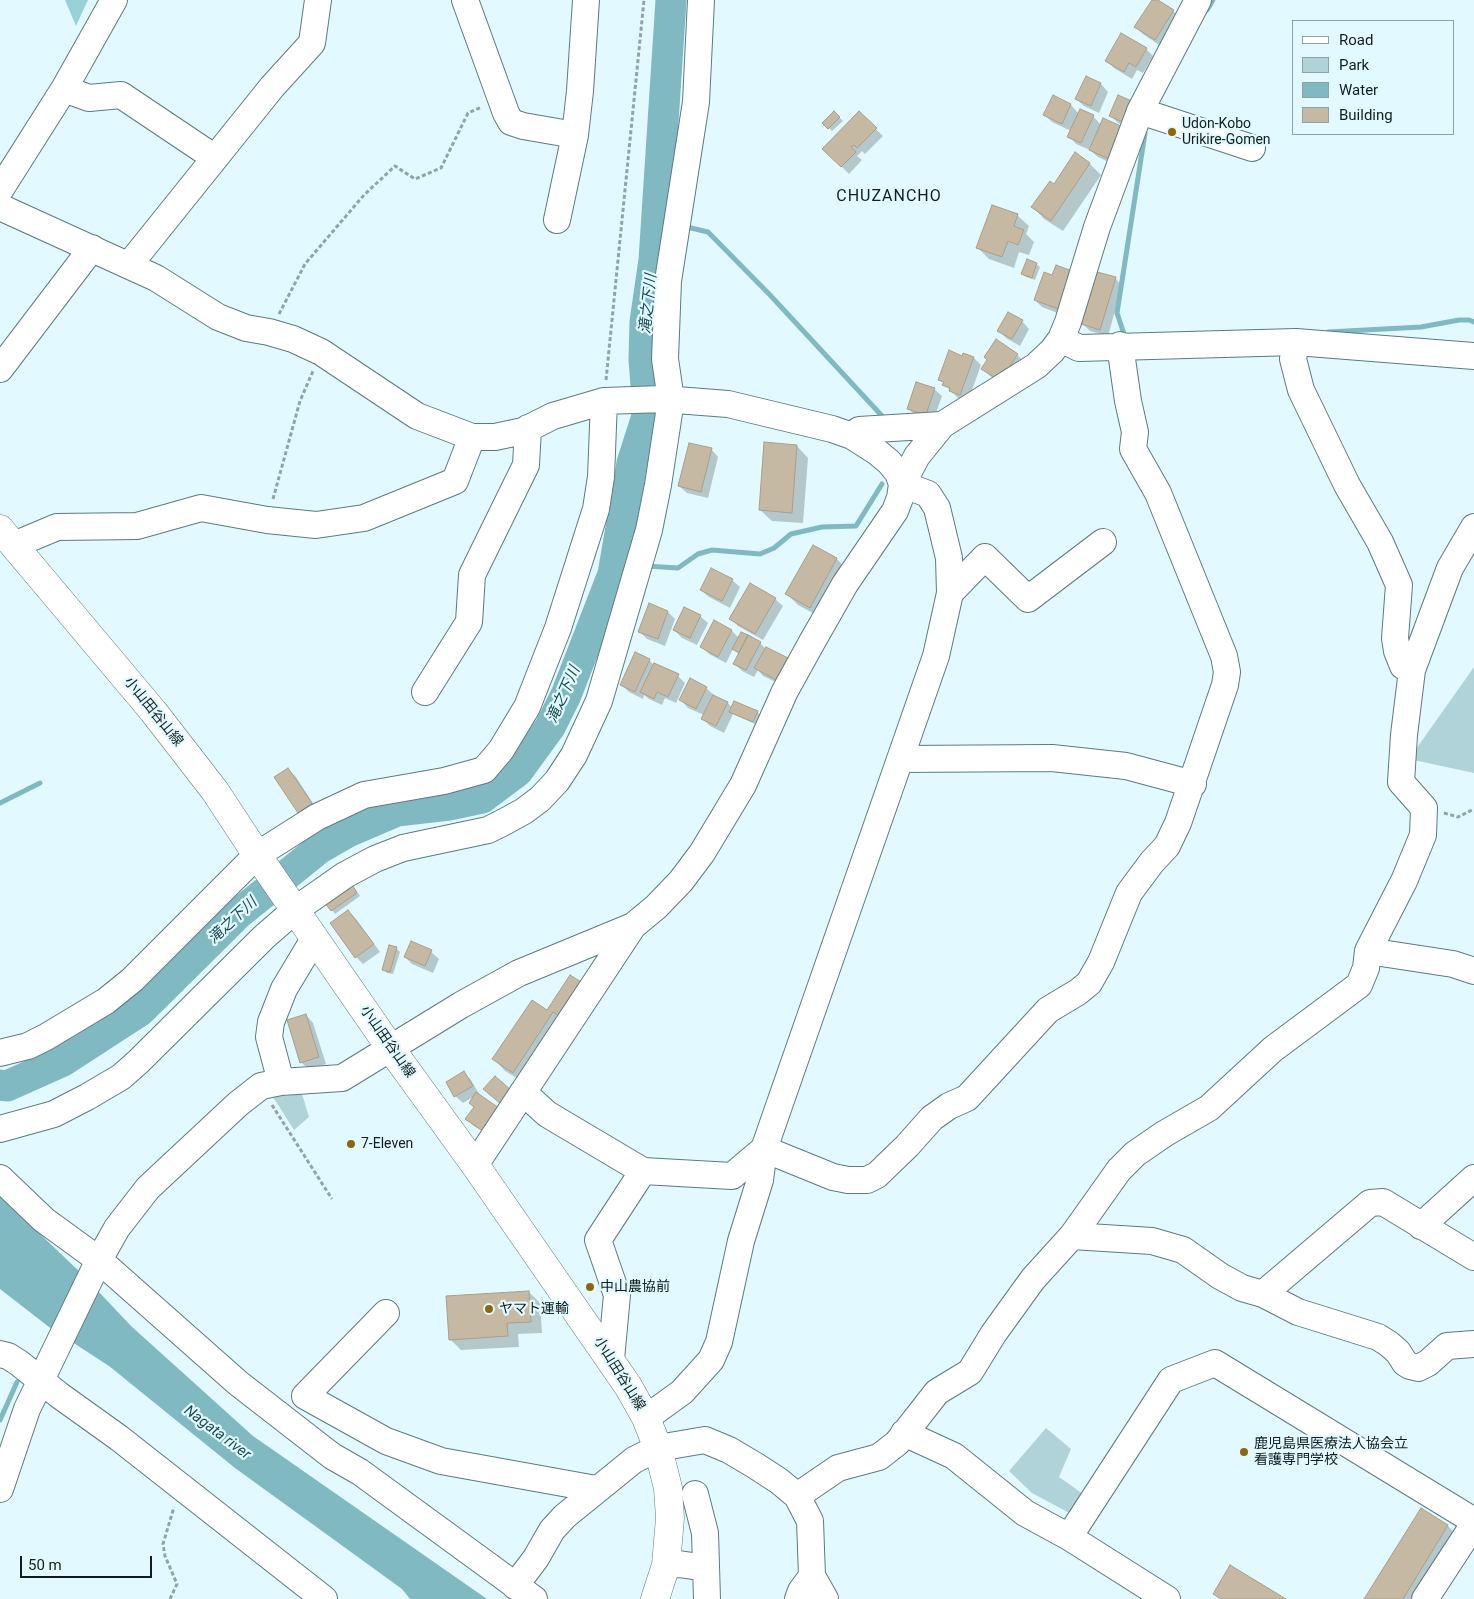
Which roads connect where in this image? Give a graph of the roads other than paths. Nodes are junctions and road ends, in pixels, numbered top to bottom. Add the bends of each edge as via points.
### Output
1 (114, 0) edge
2 (318, 0) edge
3 (465, 0) edge
4 (586, 0) edge
5 (702, 0) edge
6 (1198, 0) edge
7 (64, 89) junction
8 (1140, 111) junction
9 (574, 135) junction
10 (1252, 148) dead end
11 (215, 158) junction
12 (0, 190) edge
13 (0, 207) edge
14 (557, 220) dead end
15 (92, 248) junction
16 (129, 265) junction
17 (1296, 342) junction
18 (1069, 343) junction
19 (1120, 346) junction
20 (1474, 356) edge
21 (0, 369) edge
22 (610, 400) junction
23 (667, 400) junction
24 (942, 425) junction
25 (528, 428) junction
26 (852, 436) junction
27 (472, 437) junction
28 (902, 484) junction
29 (1474, 528) edge
30 (7, 537) edge
31 (1103, 542) dead end
32 (950, 593) junction
33 (1412, 670) junction
34 (425, 692) dead end
35 (900, 759) junction
36 (1193, 784) junction
37 (259, 858) junction
38 (293, 907) junction
39 (633, 926) junction
40 (314, 939) junction
41 (1368, 951) junction
42 (1474, 971) edge
43 (391, 1049) junction
44 (0, 1053) edge
45 (271, 1084) junction
46 (523, 1092) junction
47 (0, 1129) edge
48 (764, 1149) junction
49 (475, 1165) junction
50 (643, 1170) junction
51 (0, 1178) edge
52 (1474, 1178) edge
53 (1421, 1226) junction
54 (1072, 1236) junction
55 (1474, 1257) edge
56 (99, 1260) junction
57 (1263, 1294) junction
58 (386, 1313) dead end
59 (1474, 1344) edge
60 (3, 1352) edge
61 (611, 1359) junction
62 (43, 1377) junction
63 (646, 1418) junction
64 (904, 1433) junction
65 (658, 1448) junction
66 (0, 1489) edge
67 (596, 1489) junction
68 (695, 1494) dead end
69 (797, 1496) junction
70 (1474, 1523) edge
71 (1069, 1537) junction
72 (666, 1565) junction
73 (706, 1568) junction
74 (812, 1576) junction
75 (525, 1593) edge
76 (324, 1599) edge
77 (655, 1599) edge
78 (706, 1599) edge
79 (798, 1599) edge
80 (825, 1599) edge
81 (1167, 1599) edge
82 (1425, 1599) edge

1 - 7 street
2 - 11 street via 312,43
3 - 9 street via 511,122
4 - 9 street
5 - 23 street via 696,102 668,281
6 - 8 street
7 - 11 street via 89,98 121,94
7 - 12 street
8 - 10 street
8 - 18 street via 1097,227 1068,322
9 - 14 street
11 - 16 street
13 - 15 street
15 - 16 street
15 - 21 street
16 - 27 street via 218,317 246,328 293,339 321,352 417,416
17 - 19 street
17 - 20 street
17 - 33 street via 1293,360 1301,390 1399,585 1395,638 1404,666
18 - 19 street
18 - 24 street via 1052,351 1036,366
19 - 36 street via 1135,432 1133,449 1158,493 1224,656 1227,672
22 - 23 street
22 - 25 street via 553,416
22 - 37 street via 596,508 541,672 527,707 501,750 484,770 444,781 364,795 317,817
23 - 26 street via 750,408
23 - 38 street via 656,494 639,566 599,701 574,755 557,781 524,811 488,830 403,848 375,859
24 - 26 street via 859,430
24 - 28 street via 916,456
25 - 27 street via 496,437
25 - 34 street via 526,465 472,575 469,622
26 - 28 street via 889,462
27 - 30 street via 455,481 364,518 316,525 201,508 137,526 57,527
28 - 32 street via 928,494 937,508 949,558
28 - 39 street via 895,511 845,584 812,642 721,824 681,881
29 - 33 street via 1450,568
30 - 37 main road, 小山田谷山線 via 153,711 215,791
31 - 32 street via 1028,599 985,557
32 - 35 street via 936,656
33 - 41 street via 1401,782 1424,808 1423,836
35 - 36 street via 1052,758 1126,766
35 - 48 street
36 - 48 street via 1167,846 1129,893 1088,983 1048,1010 967,1098 932,1118 877,1175 867,1180 832,1177
37 - 38 main road, 小山田谷山線
37 - 44 street via 106,1001 28,1046
38 - 40 main road, 小山田谷山線
38 - 47 street via 121,1077 54,1114
39 - 43 street via 519,973
39 - 46 street
40 - 43 main road, 小山田谷山線
40 - 45 street via 284,989 271,1022
41 - 42 street via 1454,964
41 - 54 street via 1359,985 1273,1049 1209,1108 1135,1154 1119,1170
43 - 45 street via 342,1078
43 - 49 main road, 小山田谷山線
45 - 56 street via 238,1104 148,1188 117,1228
46 - 49 street
46 - 50 street via 547,1114
48 - 50 street via 732,1176
48 - 63 street via 760,1180 741,1241 720,1342 711,1360 682,1392
49 - 61 main road, 小山田谷山線
50 - 61 street via 598,1240 617,1295
51 - 56 street via 44,1220
52 - 53 street
53 - 55 street
53 - 57 street via 1383,1202 1370,1203
54 - 57 street via 1152,1241 1183,1250 1220,1276 1242,1288
54 - 64 street via 1033,1280 970,1372 937,1392
56 - 62 street
56 - 75 street via 238,1383 332,1456 360,1472
57 - 59 street via 1298,1312 1378,1337 1410,1366 1418,1368 1447,1346
58 - 67 street via 305,1396 386,1440 441,1461
60 - 62 street
61 - 63 main road, 小山田谷山線
62 - 66 street via 27,1410
62 - 76 street
63 - 65 main road, 小山田谷山線
64 - 69 street via 879,1457 838,1468
64 - 71 street via 954,1456 1025,1513
65 - 67 street via 634,1460
65 - 69 street via 705,1440 756,1466
65 - 72 main road, 小山田谷山線 via 668,1488 670,1518
67 - 75 street via 552,1530 536,1558
68 - 73 street via 705,1533
69 - 74 street via 810,1521
70 - 71 street via 1215,1363 1171,1380
70 - 82 street
71 - 81 street
72 - 73 street
72 - 77 main road, 小山田谷山線
73 - 78 street
74 - 79 street
74 - 80 street

